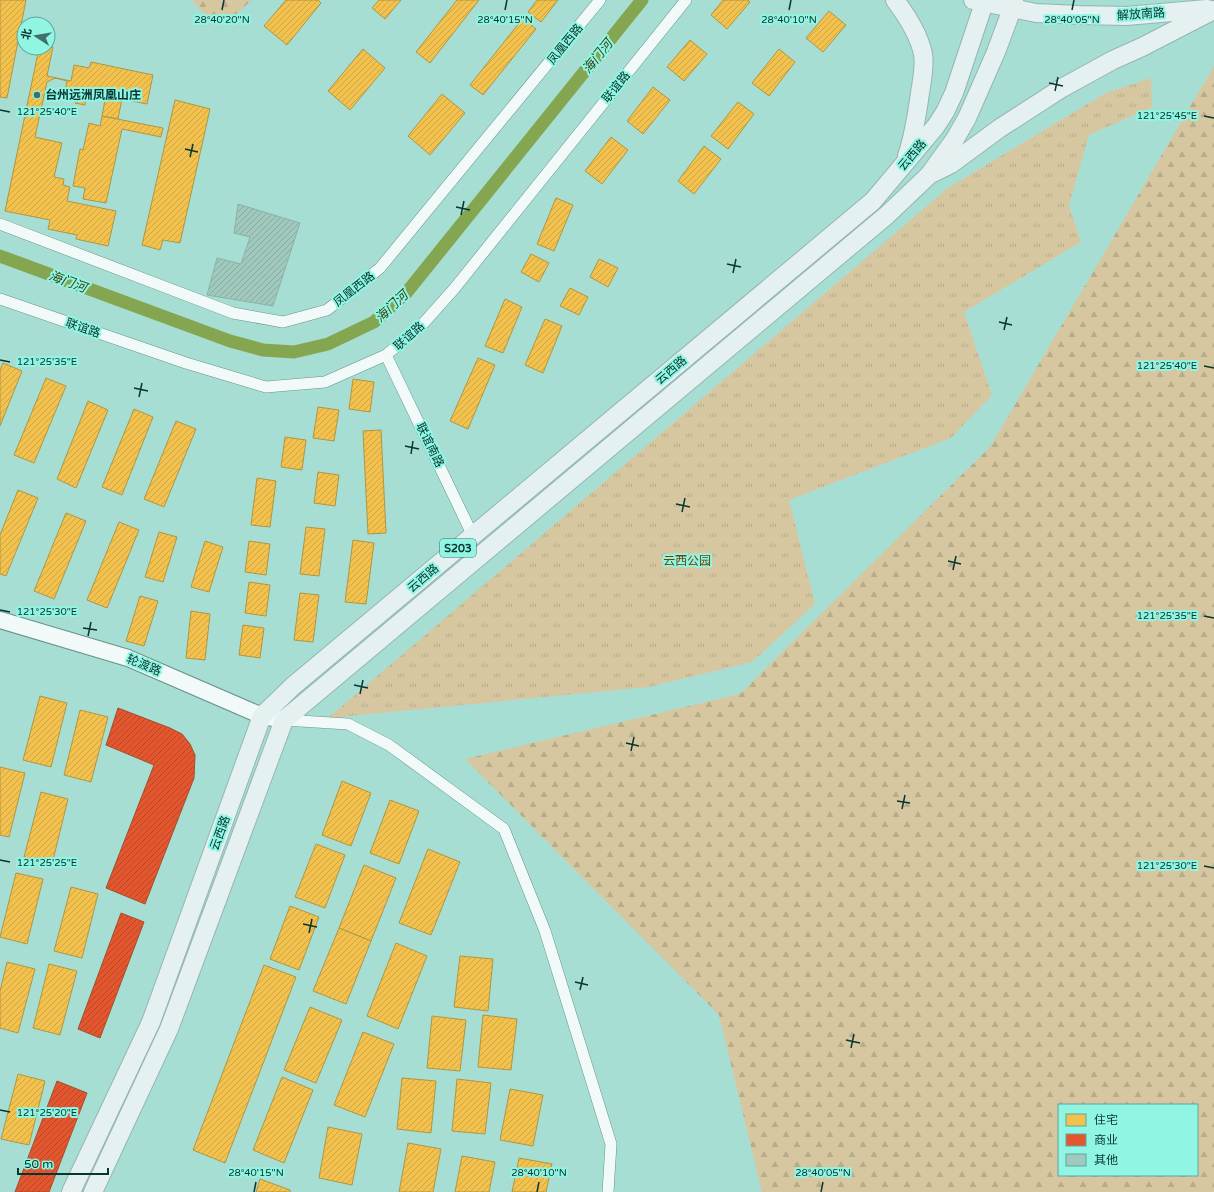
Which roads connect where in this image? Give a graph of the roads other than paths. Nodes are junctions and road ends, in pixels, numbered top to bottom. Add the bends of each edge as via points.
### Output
1 (600, 0) edge
2 (686, 0) edge
3 (895, 0) edge
4 (981, 1) edge
5 (1013, 4) edge
6 (1214, 9) edge
7 (906, 163) junction
8 (929, 175) junction
9 (0, 224) edge
10 (0, 299) edge
11 (386, 355) junction
12 (473, 536) junction
13 (0, 620) edge
14 (262, 716) junction
15 (284, 720) junction
16 (71, 1192) edge
17 (93, 1192) edge
18 (608, 1192) edge

1 - 9 street, 凤凰西路 via 380,268 327,310 283,322 233,313
2 - 11 street, 联谊路 via 454,289 421,326
3 - 7 main road via 920,42 924,69
4 - 5 main road, 解放南路 / S203
4 - 7 main road, 云西路 / S203 via 954,93 936,126
5 - 6 main road, 解放南路 / S203 via 1036,14 1100,16
5 - 8 main road, 云西路 / S203 via 996,52 967,118
6 - 8 main road, 云西路 via 1062,88 1000,128 951,164
7 - 12 main road, 云西路 / S203 via 873,201
8 - 15 main road, 云西路 / S203 via 887,216
10 - 11 street, 联谊路 via 186,363 266,387 325,382
11 - 12 street, 联谊南路
12 - 14 main road, 云西路 / S203 via 294,686
13 - 14 main road, 轮渡路 via 128,658
14 - 15 main road, 轮渡路
14 - 16 main road, 云西路 / S203 via 151,1022
15 - 17 main road, 云西路 / S203 via 169,1029
15 - 18 street via 348,724 389,745 504,829 545,931 611,1144

